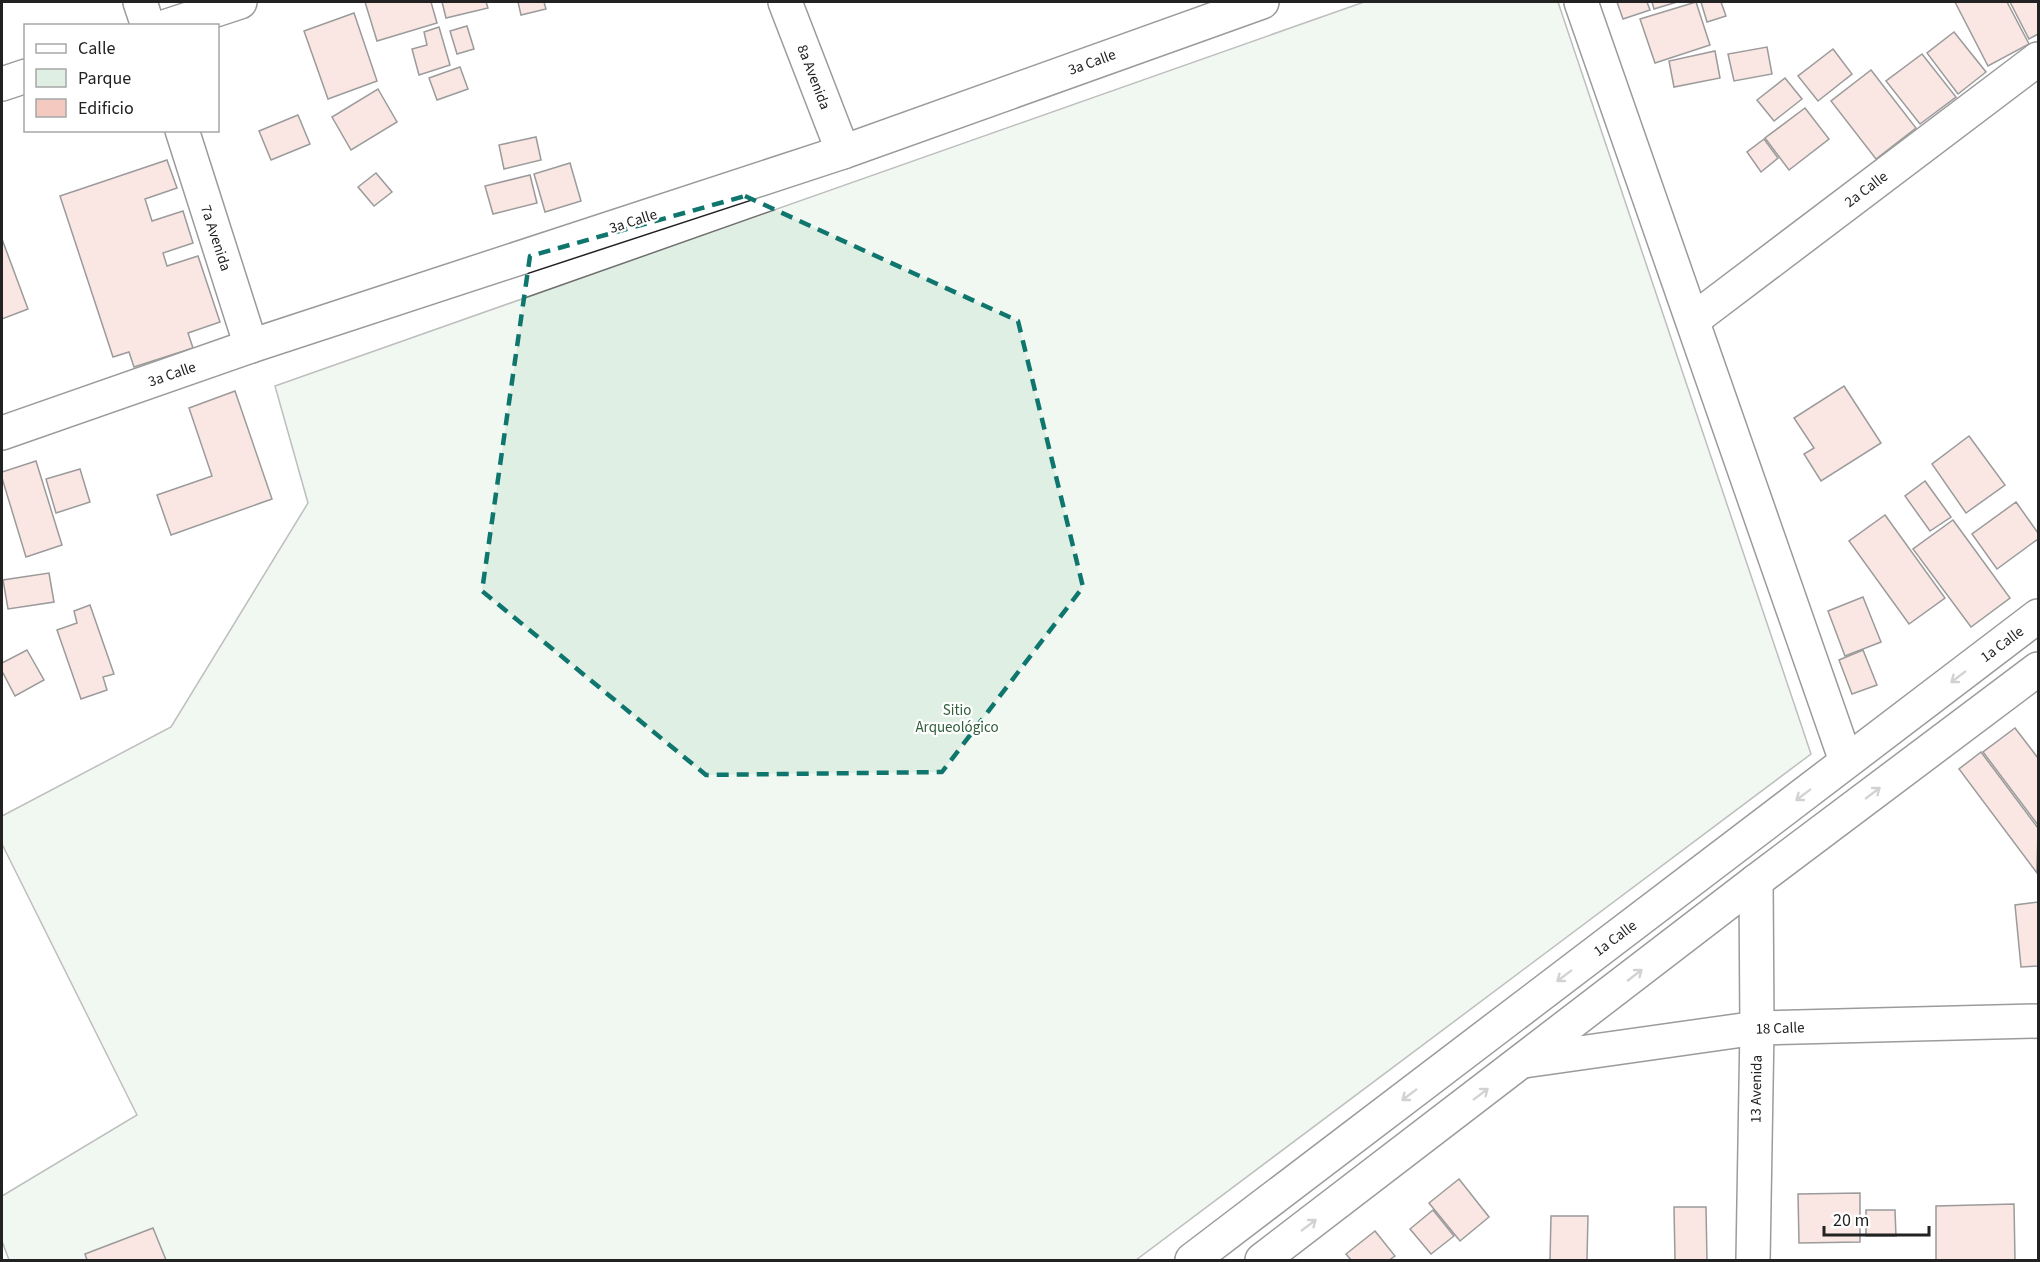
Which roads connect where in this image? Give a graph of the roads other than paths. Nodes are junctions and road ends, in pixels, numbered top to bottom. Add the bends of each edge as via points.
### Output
1 (140, 2) edge
2 (240, 2) edge
3 (785, 2) edge
4 (1262, 2) edge
5 (1581, 2) edge
6 (147, 24) edge
7 (172, 24) edge
8 (2038, 59) edge
9 (24, 77) edge
10 (2, 84) edge
11 (183, 132) edge
12 (843, 152) junction
13 (1693, 320) junction
14 (250, 346) junction
15 (2, 433) edge
16 (2038, 616) edge
17 (2038, 669) edge
18 (1846, 761) junction
19 (1756, 881) junction
20 (2038, 1021) edge
21 (1757, 1028) junction
22 (1524, 1061) junction
23 (1192, 1260) edge
24 (1262, 1260) edge
25 (1754, 1260) edge

1 - 6 street
2 - 7 street
3 - 12 street, 8a Avenida
4 - 12 street, 3a Calle
5 - 13 street
8 - 13 street, 2a Calle
9 - 10 street
11 - 14 street, 7a Avenida
12 - 14 street, 3a Calle
13 - 18 street
14 - 15 street, 3a Calle
16 -> 18 street, 1a Calle
19 -> 17 street
18 -> 23 street, 1a Calle
19 - 21 street, 13 Avenida
22 -> 19 street
20 - 21 street, 18 Calle
21 - 22 street, 18 Calle
21 - 25 street, 13 Avenida
24 -> 22 street

